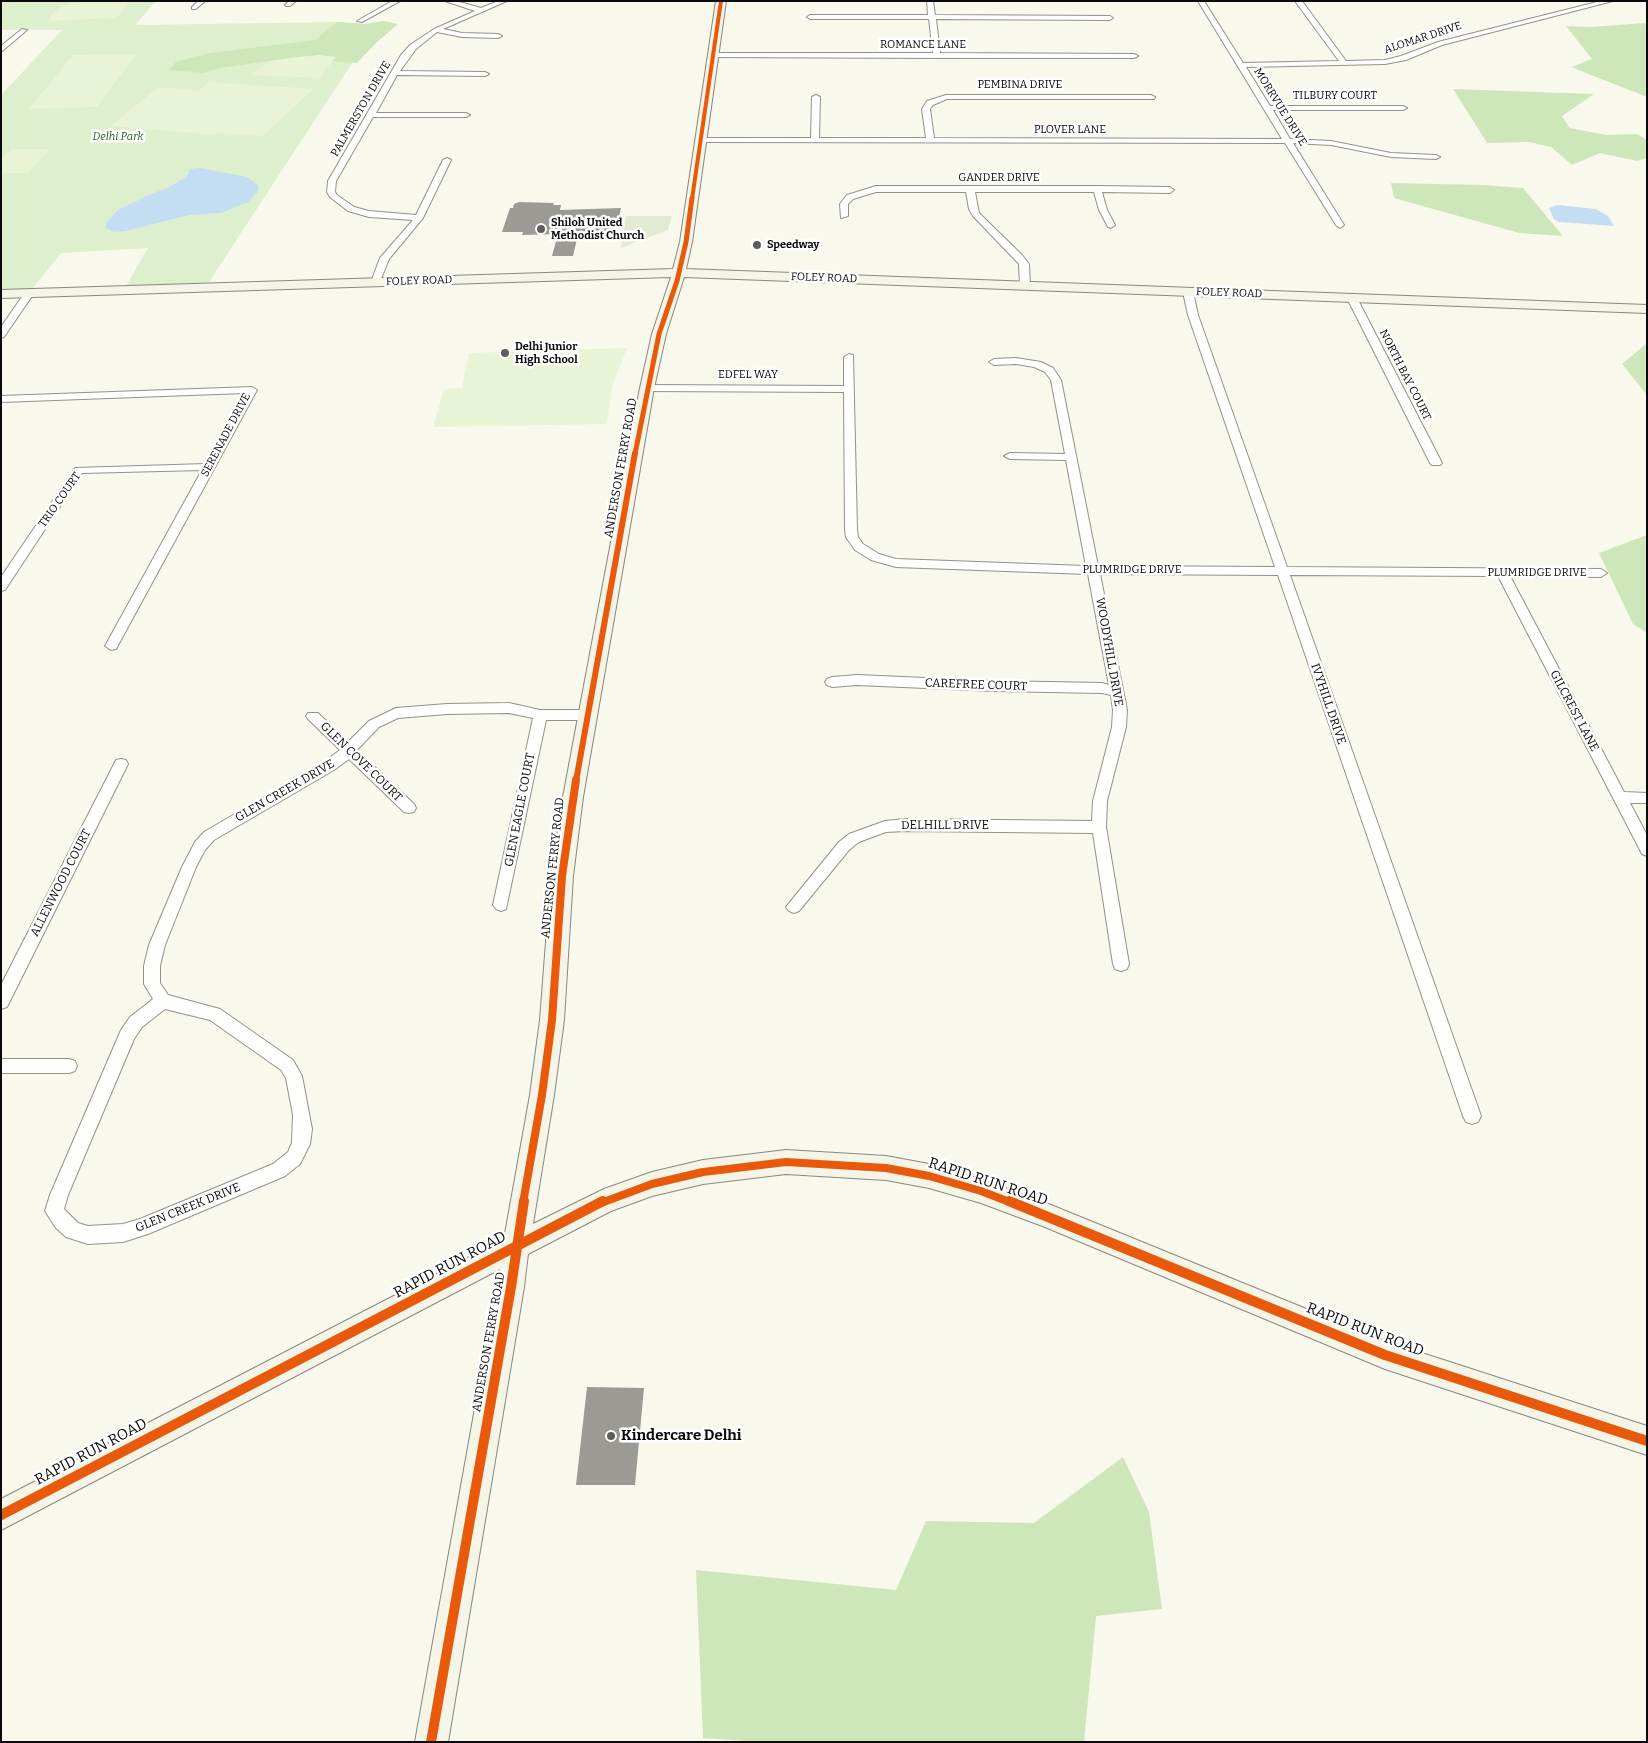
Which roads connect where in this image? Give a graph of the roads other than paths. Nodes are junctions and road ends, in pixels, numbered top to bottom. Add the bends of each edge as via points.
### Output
1 (202, 1) edge
2 (397, 1) edge
3 (448, 1) edge
4 (504, 1) edge
5 (722, 1) edge
6 (930, 1) edge
7 (1201, 1) edge
8 (1298, 1) edge
9 (1610, 1) edge
10 (194, 8) dead end
11 (482, 11) junction
12 (810, 17) dead end
13 (932, 17) junction
14 (1110, 18) dead end
15 (360, 20) dead end
16 (24, 30) dead end
17 (436, 30) junction
18 (498, 36) dead end
19 (1, 50) edge
20 (713, 55) junction
21 (937, 56) junction
22 (1134, 56) dead end
23 (1345, 64) junction
24 (1240, 65) junction
25 (394, 73) junction
26 (485, 74) dead end
27 (1151, 96) dead end
28 (816, 97) dead end
29 (1267, 108) junction
30 (1403, 108) dead end
31 (370, 115) junction
32 (466, 115) dead end
33 (702, 140) junction
34 (815, 140) junction
35 (930, 141) junction
36 (1287, 141) junction
37 (1436, 157) dead end
38 (446, 160) dead end
39 (970, 189) junction
40 (1097, 190) junction
41 (1170, 190) dead end
42 (844, 216) dead end
43 (419, 218) junction
44 (1111, 225) dead end
45 (1340, 225) dead end
46 (679, 273) junction
47 (376, 282) junction
48 (1025, 286) junction
49 (1188, 292) junction
50 (29, 293) junction
51 (1, 294) edge
52 (1352, 298) junction
53 (1647, 309) edge
54 (1, 335) edge
55 (849, 357) dead end
56 (994, 362) dead end
57 (647, 388) junction
58 (849, 389) junction
59 (1, 399) edge
60 (1010, 456) dead end
61 (1071, 457) junction
62 (1436, 463) dead end
63 (209, 467) junction
64 (1094, 570) junction
65 (1282, 571) junction
66 (1502, 572) junction
67 (1601, 573) dead end
68 (1, 587) edge
69 (111, 646) dead end
70 (832, 682) dead end
71 (1118, 693) junction
72 (540, 715) junction
73 (588, 715) junction
74 (313, 716) dead end
75 (349, 750) junction
76 (120, 764) dead end
77 (1619, 797) junction
78 (1647, 798) edge
79 (410, 808) dead end
80 (1099, 827) junction
81 (1647, 850) edge
82 (501, 905) dead end
83 (794, 907) dead end
84 (1121, 964) dead end
85 (162, 1001) junction
86 (1, 1002) edge
87 (1, 1066) edge
88 (69, 1066) dead end
89 (1472, 1116) dead end
90 (516, 1246) junction
91 (1647, 1441) edge
92 (1, 1515) edge
93 (431, 1742) edge

1 - 10 street
2 - 15 street
3 - 11 street
4 - 11 street, PALMERSTON DRIVE
5 - 20 street, ANDERSON FERRY ROAD
6 - 13 street
7 - 24 street, MORRVUE DRIVE
8 - 23 street
9 - 23 street, ALOMAR DRIVE via 1440,43 1394,61
11 - 17 street, PALMERSTON DRIVE
12 - 13 street
13 - 14 street
13 - 21 street
16 - 19 street
17 - 18 street via 462,36
17 - 25 street, PALMERSTON DRIVE via 413,46
20 - 21 street, ROMANCE LANE
20 - 33 street, ANDERSON FERRY ROAD
21 - 22 street, ROMANCE LANE
23 - 24 street, ALOMAR DRIVE
24 - 29 street, MORRVUE DRIVE
25 - 26 street
25 - 31 street, PALMERSTON DRIVE
27 - 35 street, PEMBINA DRIVE via 946,97 934,101 926,109
28 - 34 street
29 - 30 street, TILBURY COURT
29 - 36 street, MORRVUE DRIVE
31 - 32 street
31 - 43 street, PALMERSTON DRIVE via 332,181 331,192 343,205 360,212
33 - 34 street, PLOVER LANE
33 - 46 street, ANDERSON FERRY ROAD
34 - 35 street, PLOVER LANE
35 - 36 street, PLOVER LANE
36 - 37 street, PLOVER LANE via 1319,142 1391,155
36 - 45 street, MORRVUE DRIVE
38 - 43 street
39 - 40 street, GANDER DRIVE
39 - 42 street, GANDER DRIVE via 868,190 846,200
39 - 48 street via 976,214 1024,264
40 - 41 street, GANDER DRIVE
40 - 44 street
43 - 47 street via 384,258
46 - 47 street, FOLEY ROAD
46 - 48 street, FOLEY ROAD
46 - 57 street, ANDERSON FERRY ROAD via 659,334
47 - 50 street, FOLEY ROAD
48 - 49 street, FOLEY ROAD
49 - 52 street, FOLEY ROAD
49 - 65 street, IVYHILL DRIVE via 1193,315
50 - 51 street, FOLEY ROAD
50 - 54 street
52 - 53 street, FOLEY ROAD
52 - 62 street, NORTH BAY COURT
55 - 58 street, PLUMRIDGE DRIVE
56 - 61 street, WOODYHILL DRIVE via 1028,362 1054,375
57 - 58 street, EDFEL WAY
57 - 73 street, ANDERSON FERRY ROAD
58 - 64 street, PLUMRIDGE DRIVE via 851,530 859,547 885,561 896,563
59 - 63 street, SERENADE DRIVE via 252,390
60 - 61 street
61 - 64 street, WOODYHILL DRIVE
63 - 68 street, TRIO COURT via 79,470
63 - 69 street, SERENADE DRIVE
64 - 65 street, PLUMRIDGE DRIVE
64 - 71 street, WOODYHILL DRIVE
65 - 66 street, PLUMRIDGE DRIVE
65 - 89 street, IVYHILL DRIVE
66 - 67 street, PLUMRIDGE DRIVE
66 - 77 street, GILCREST LANE
70 - 71 street, CAREFREE COURT via 857,680 1102,688
71 - 80 street, WOODYHILL DRIVE via 1119,728 1100,800
72 - 73 street, GLEN CREEK DRIVE
72 - 75 street, GLEN CREEK DRIVE via 510,708 396,713 374,724
72 - 82 street, GLEN EAGLE COURT
73 - 90 street, ANDERSON FERRY ROAD via 562,876 552,1020
74 - 75 street, GLEN COVE COURT
75 - 79 street, GLEN COVE COURT
75 - 85 street, GLEN CREEK DRIVE via 330,766 233,820 200,846 156,945 152,984
76 - 86 street, ALLENWOOD COURT
77 - 78 street
77 - 81 street, GILCREST LANE
80 - 83 street, DELHILL DRIVE via 905,824 872,830 844,846
80 - 84 street, WOODYHILL DRIVE
85 - 85 street, GLEN CREEK DRIVE via 136,1022 127,1035 59,1195 54,1211 73,1231 88,1235 123,1233 141,1228 279,1170 294,1158 301,1144 304,1129 298,1088 287,1065 214,1014
87 - 88 street
90 - 91 street, RAPID RUN ROAD via 604,1200 703,1172 786,1162 886,1168 929,1176 1025,1206 1385,1355
90 - 92 street, RAPID RUN ROAD
90 - 93 street, ANDERSON FERRY ROAD

